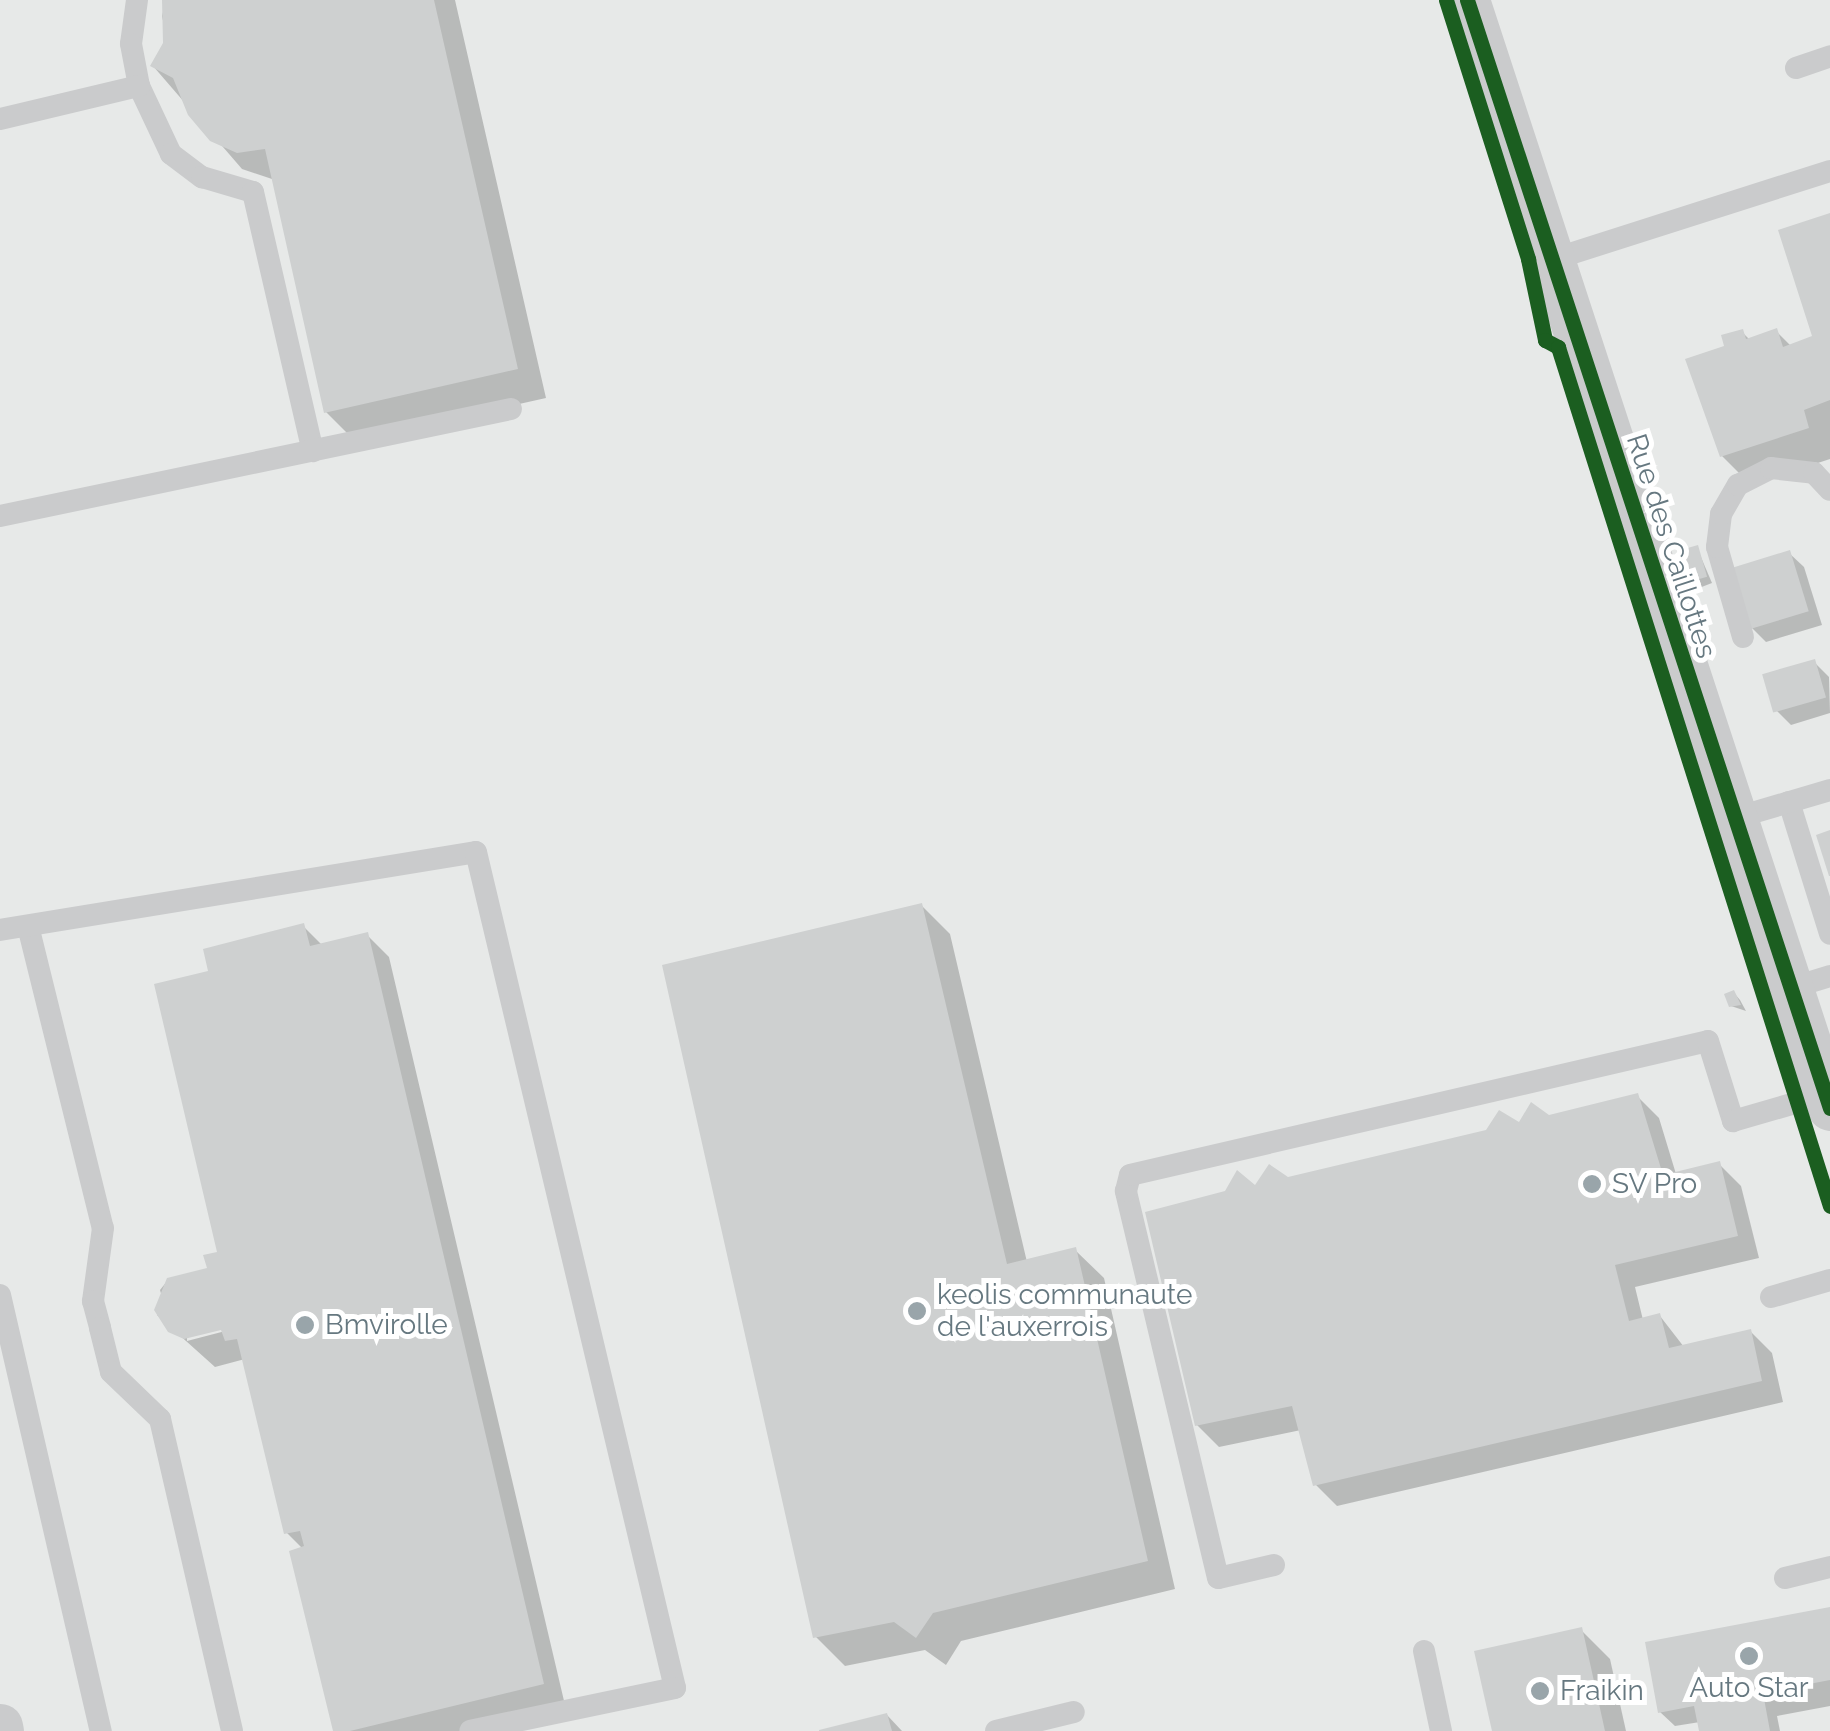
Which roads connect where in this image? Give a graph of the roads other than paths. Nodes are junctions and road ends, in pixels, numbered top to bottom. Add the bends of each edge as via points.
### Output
1 (137, 0) edge
2 (1467, 0) edge
3 (1830, 56) edge
4 (1796, 68) dead end
5 (139, 86) junction
6 (0, 119) edge
7 (1830, 171) edge
8 (1551, 260) junction
9 (512, 409) dead end
10 (313, 451) junction
11 (1830, 490) edge
12 (0, 516) edge
13 (1743, 637) dead end
14 (1830, 790) edge
15 (1789, 802) junction
16 (1736, 818) junction
17 (28, 926) junction
18 (0, 930) edge
19 (1830, 934) edge
20 (1813, 999) edge
21 (1828, 1101) edge
22 (1830, 1280) edge
23 (0, 1295) edge
24 (1771, 1296) dead end
25 (1274, 1565) dead end
26 (1830, 1567) edge
27 (1784, 1578) dead end
28 (1424, 1651) dead end
29 (1074, 1712) dead end
30 (101, 1731) edge
31 (232, 1731) edge
32 (470, 1731) edge
33 (996, 1731) edge
34 (1441, 1731) edge

1 - 5 lane via 131,44
2 - 8 street, Rue des Caillottes
3 - 4 lane
5 - 6 lane
5 - 10 lane via 172,154 202,177 254,192
7 - 8 lane
8 - 16 street, Rue des Caillottes
9 - 10 lane
10 - 12 lane
11 - 13 lane via 1814,473 1771,468 1738,485 1721,514 1717,547
14 - 15 lane
15 - 16 lane
15 - 19 lane
16 - 20 street, Rue des Caillottes
17 - 18 lane
17 - 31 lane via 103,1228 94,1301 100,1328 112,1372 160,1419
17 - 32 lane via 476,852 676,1688
20 - 21 street, Rue des Caillottes
21 - 25 lane via 1733,1121 1708,1041 1130,1175 1126,1191 1218,1578
22 - 24 lane
23 - 30 lane
26 - 27 lane
28 - 34 lane
29 - 33 lane

